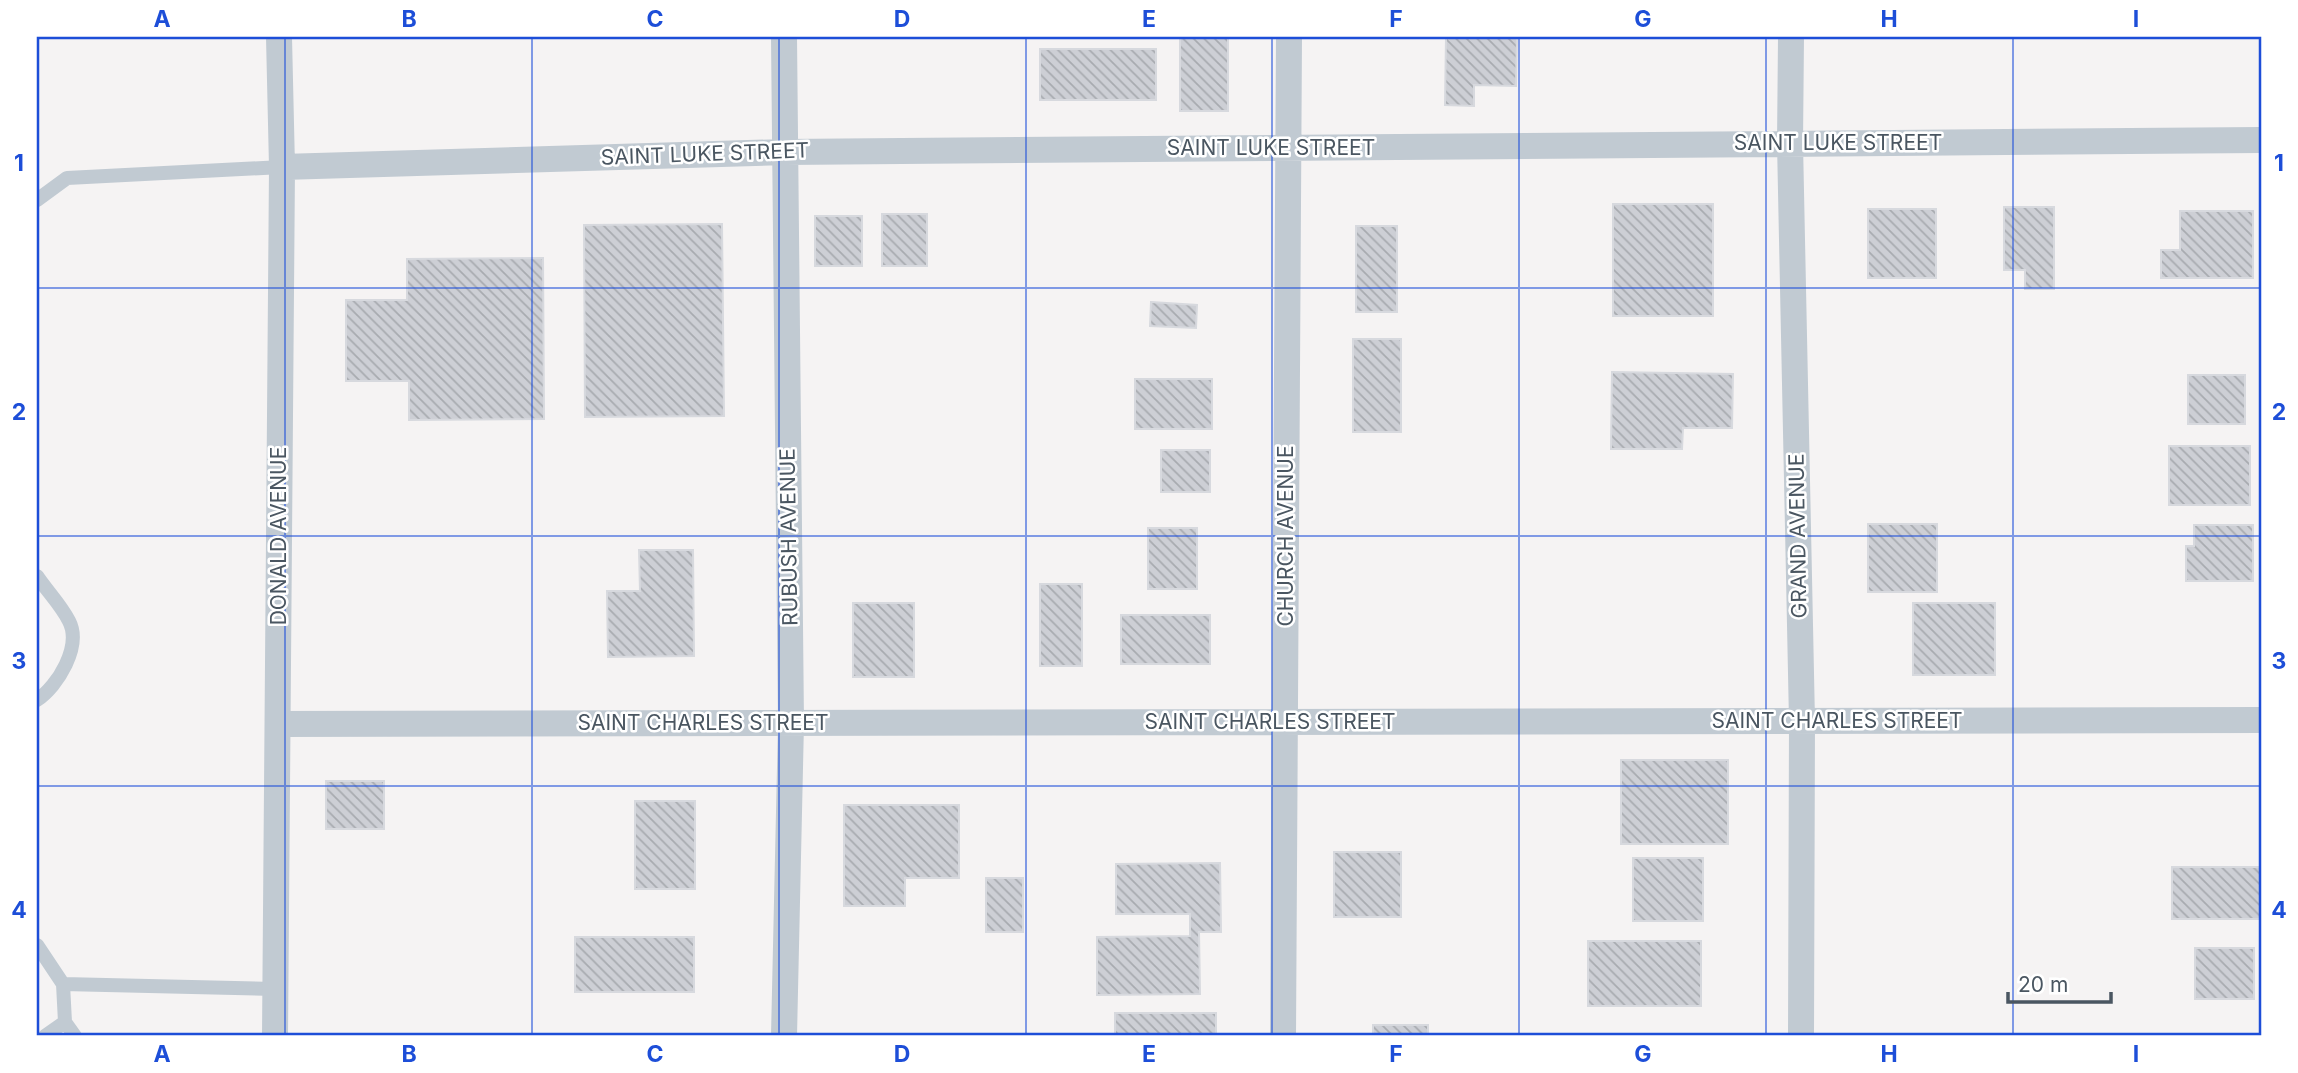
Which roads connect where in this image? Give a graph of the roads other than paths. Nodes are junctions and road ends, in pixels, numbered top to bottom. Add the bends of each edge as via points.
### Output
1 (279, 37) edge
2 (783, 37) edge
3 (1289, 37) edge
4 (1791, 37) edge
5 (2261, 140) edge
6 (1790, 144) junction
7 (1289, 148) junction
8 (785, 152) junction
9 (282, 167) junction
10 (37, 200) edge
11 (37, 576) edge
12 (37, 700) edge
13 (2261, 720) edge
14 (1284, 722) junction
15 (1802, 722) junction
16 (791, 723) junction
17 (278, 724) junction
18 (37, 945) edge
19 (63, 984) junction
20 (275, 989) junction
21 (65, 1022) junction
22 (45, 1036) edge
23 (75, 1036) edge
24 (275, 1036) edge
25 (784, 1036) edge
26 (1283, 1036) edge
27 (1801, 1036) edge

1 - 9 street, DONALD AVENUE
2 - 8 street, RUBUSH AVENUE
3 - 7 street, CHURCH AVENUE
4 - 6 street, GRAND AVENUE
5 - 6 street, SAINT LUKE STREET
6 - 7 street, SAINT LUKE STREET
6 - 15 street, GRAND AVENUE
7 - 8 street, SAINT LUKE STREET
7 - 14 street, CHURCH AVENUE
8 - 9 street, SAINT LUKE STREET
8 - 16 street, RUBUSH AVENUE
9 - 10 lane via 67,178
9 - 17 street, DONALD AVENUE
11 - 12 lane via 71,623 66,667
13 - 15 street, SAINT CHARLES STREET
14 - 15 street, SAINT CHARLES STREET
14 - 16 street, SAINT CHARLES STREET
14 - 26 street, CHURCH AVENUE
15 - 27 street, GRAND AVENUE
16 - 17 street, SAINT CHARLES STREET
16 - 25 street, RUBUSH AVENUE
17 - 20 street, DONALD AVENUE
18 - 19 lane
19 - 20 lane
19 - 21 lane
20 - 24 street, DONALD AVENUE
21 - 22 lane
21 - 23 lane

